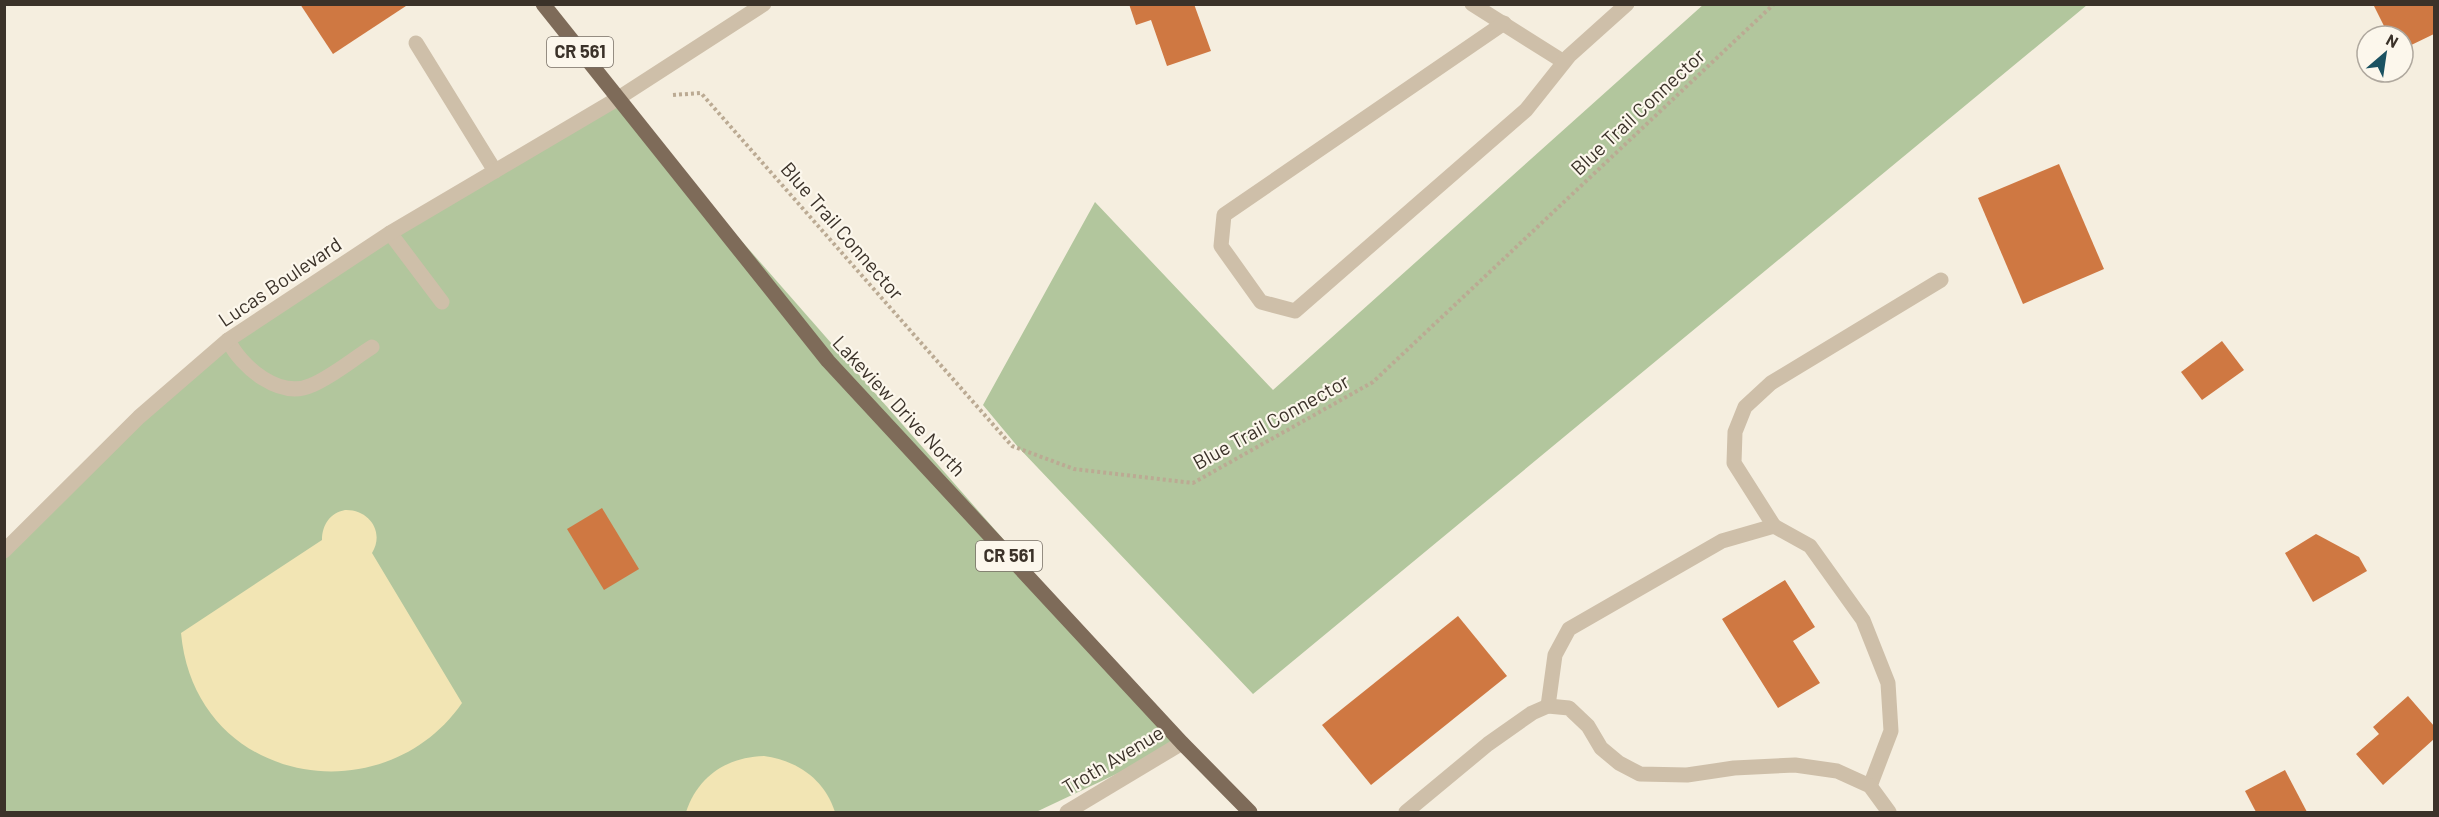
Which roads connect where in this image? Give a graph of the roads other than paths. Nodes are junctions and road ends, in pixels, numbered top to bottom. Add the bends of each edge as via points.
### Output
1 (543, 4) edge
2 (764, 4) edge
3 (1472, 4) edge
4 (1627, 4) edge
5 (1504, 23) junction
6 (416, 43) dead end
7 (1564, 62) junction
8 (617, 99) junction
9 (495, 171) junction
10 (390, 233) junction
11 (1941, 280) dead end
12 (442, 302) dead end
13 (228, 340) junction
14 (372, 347) dead end
15 (1774, 526) junction
16 (4, 551) edge
17 (1548, 706) junction
18 (1182, 743) junction
19 (1870, 786) junction
20 (1066, 813) edge
21 (1250, 813) edge
22 (1406, 813) edge
23 (1889, 813) edge

1 - 8 main road, Lakeview Drive North / CR 561
2 - 8 street, Lucas Boulevard
3 - 5 street
4 - 7 street
5 - 7 street
5 - 7 street via 1224,215 1221,246 1261,302 1295,311 1526,110
6 - 9 street
8 - 9 street, Lucas Boulevard
8 - 18 main road, Lakeview Drive North / CR 561 via 828,361
9 - 10 street, Lucas Boulevard
10 - 12 street
10 - 13 street, Lucas Boulevard
11 - 15 street via 1771,383 1745,407 1735,432 1734,463
13 - 14 street via 251,371 273,383 292,387 311,386
13 - 16 street, Lucas Boulevard via 139,417
15 - 17 street via 1722,541 1569,629 1555,655
15 - 19 street via 1810,546 1863,620 1888,683 1891,731
17 - 19 street via 1569,708 1588,726 1601,748 1640,774 1687,775 1795,765 1837,771
17 - 22 street via 1532,712 1488,744
18 - 20 street, Troth Avenue
18 - 21 main road, Lakeview Drive North / CR 561
19 - 23 street

